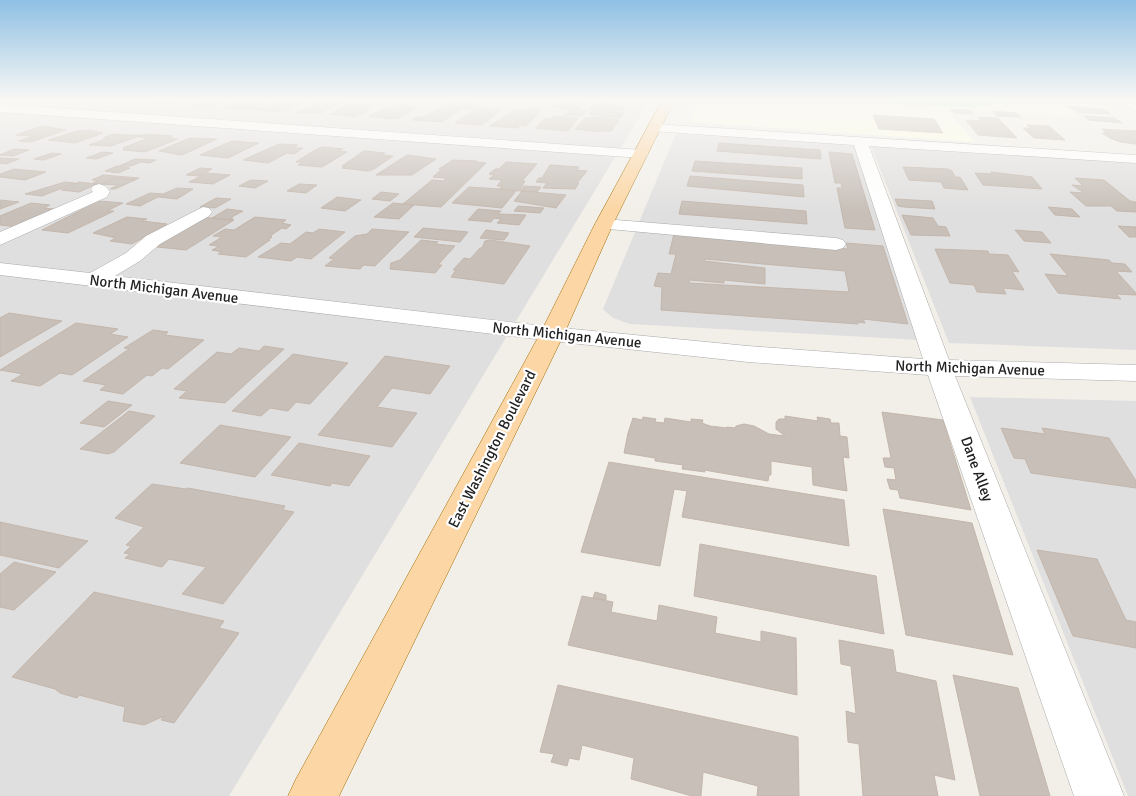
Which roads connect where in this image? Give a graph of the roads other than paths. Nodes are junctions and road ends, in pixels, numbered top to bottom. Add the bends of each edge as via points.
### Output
1 (423, 138) edge
2 (650, 138) edge
3 (815, 138) edge
4 (860, 141) junction
5 (641, 154) junction
6 (1136, 159) edge
7 (99, 189) dead end
8 (203, 212) dead end
9 (604, 224) junction
10 (0, 238) edge
11 (836, 244) dead end
12 (0, 269) edge
13 (92, 281) junction
14 (552, 334) junction
15 (940, 368) junction
16 (1136, 373) edge
17 (313, 796) edge
18 (1099, 796) edge

1 - 5 street
2 - 5 main road, East Washington Boulevard
3 - 4 street
4 - 6 street
4 - 15 street, Dane Alley
5 - 9 main road, East Washington Boulevard
7 - 10 street via 101,194
8 - 13 street via 153,240 133,257
9 - 11 street
9 - 14 main road, East Washington Boulevard
12 - 13 street, North Michigan Avenue
13 - 14 street, North Michigan Avenue
14 - 15 street, North Michigan Avenue via 748,354
14 - 17 main road, East Washington Boulevard
15 - 16 street, North Michigan Avenue
15 - 18 street, Dane Alley

